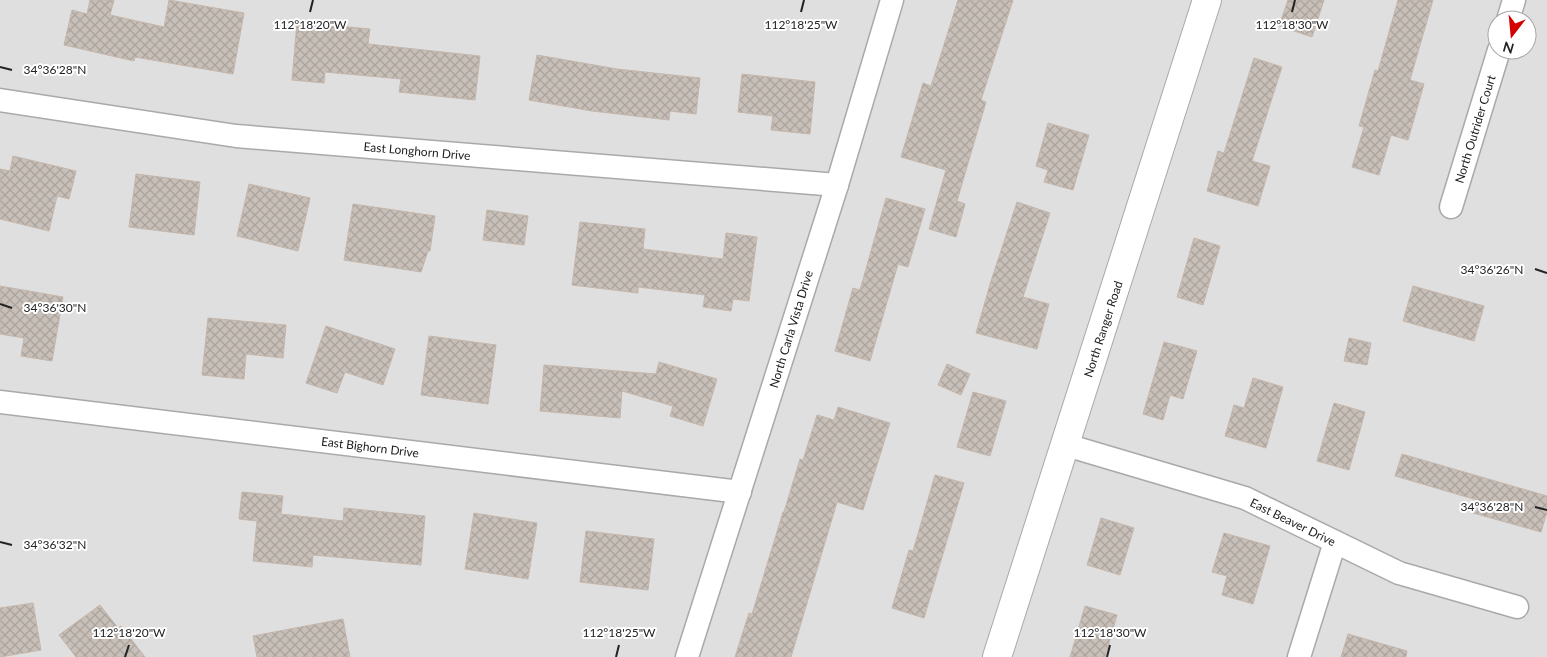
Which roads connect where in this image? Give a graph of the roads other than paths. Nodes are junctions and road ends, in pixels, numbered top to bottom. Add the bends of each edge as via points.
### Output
1 (892, 0) edge
2 (1207, 0) edge
3 (1496, 60) edge
4 (0, 100) edge
5 (837, 185) junction
6 (1451, 207) dead end
7 (0, 402) edge
8 (1066, 445) junction
9 (740, 492) junction
10 (1335, 542) junction
11 (1517, 607) dead end
12 (687, 657) edge
13 (997, 657) edge
14 (1299, 657) edge

1 - 5 street, North Carla Vista Drive
2 - 8 street, North Ranger Road
3 - 6 street, North Outrider Court
4 - 5 street, East Longhorn Drive via 236,136
5 - 9 street, North Carla Vista Drive
7 - 9 street, East Bighorn Drive
8 - 10 street, East Beaver Drive via 1245,498
8 - 13 street, North Ranger Road
9 - 12 street, North Carla Vista Drive
10 - 11 street, East Beaver Drive via 1400,573
10 - 14 street

